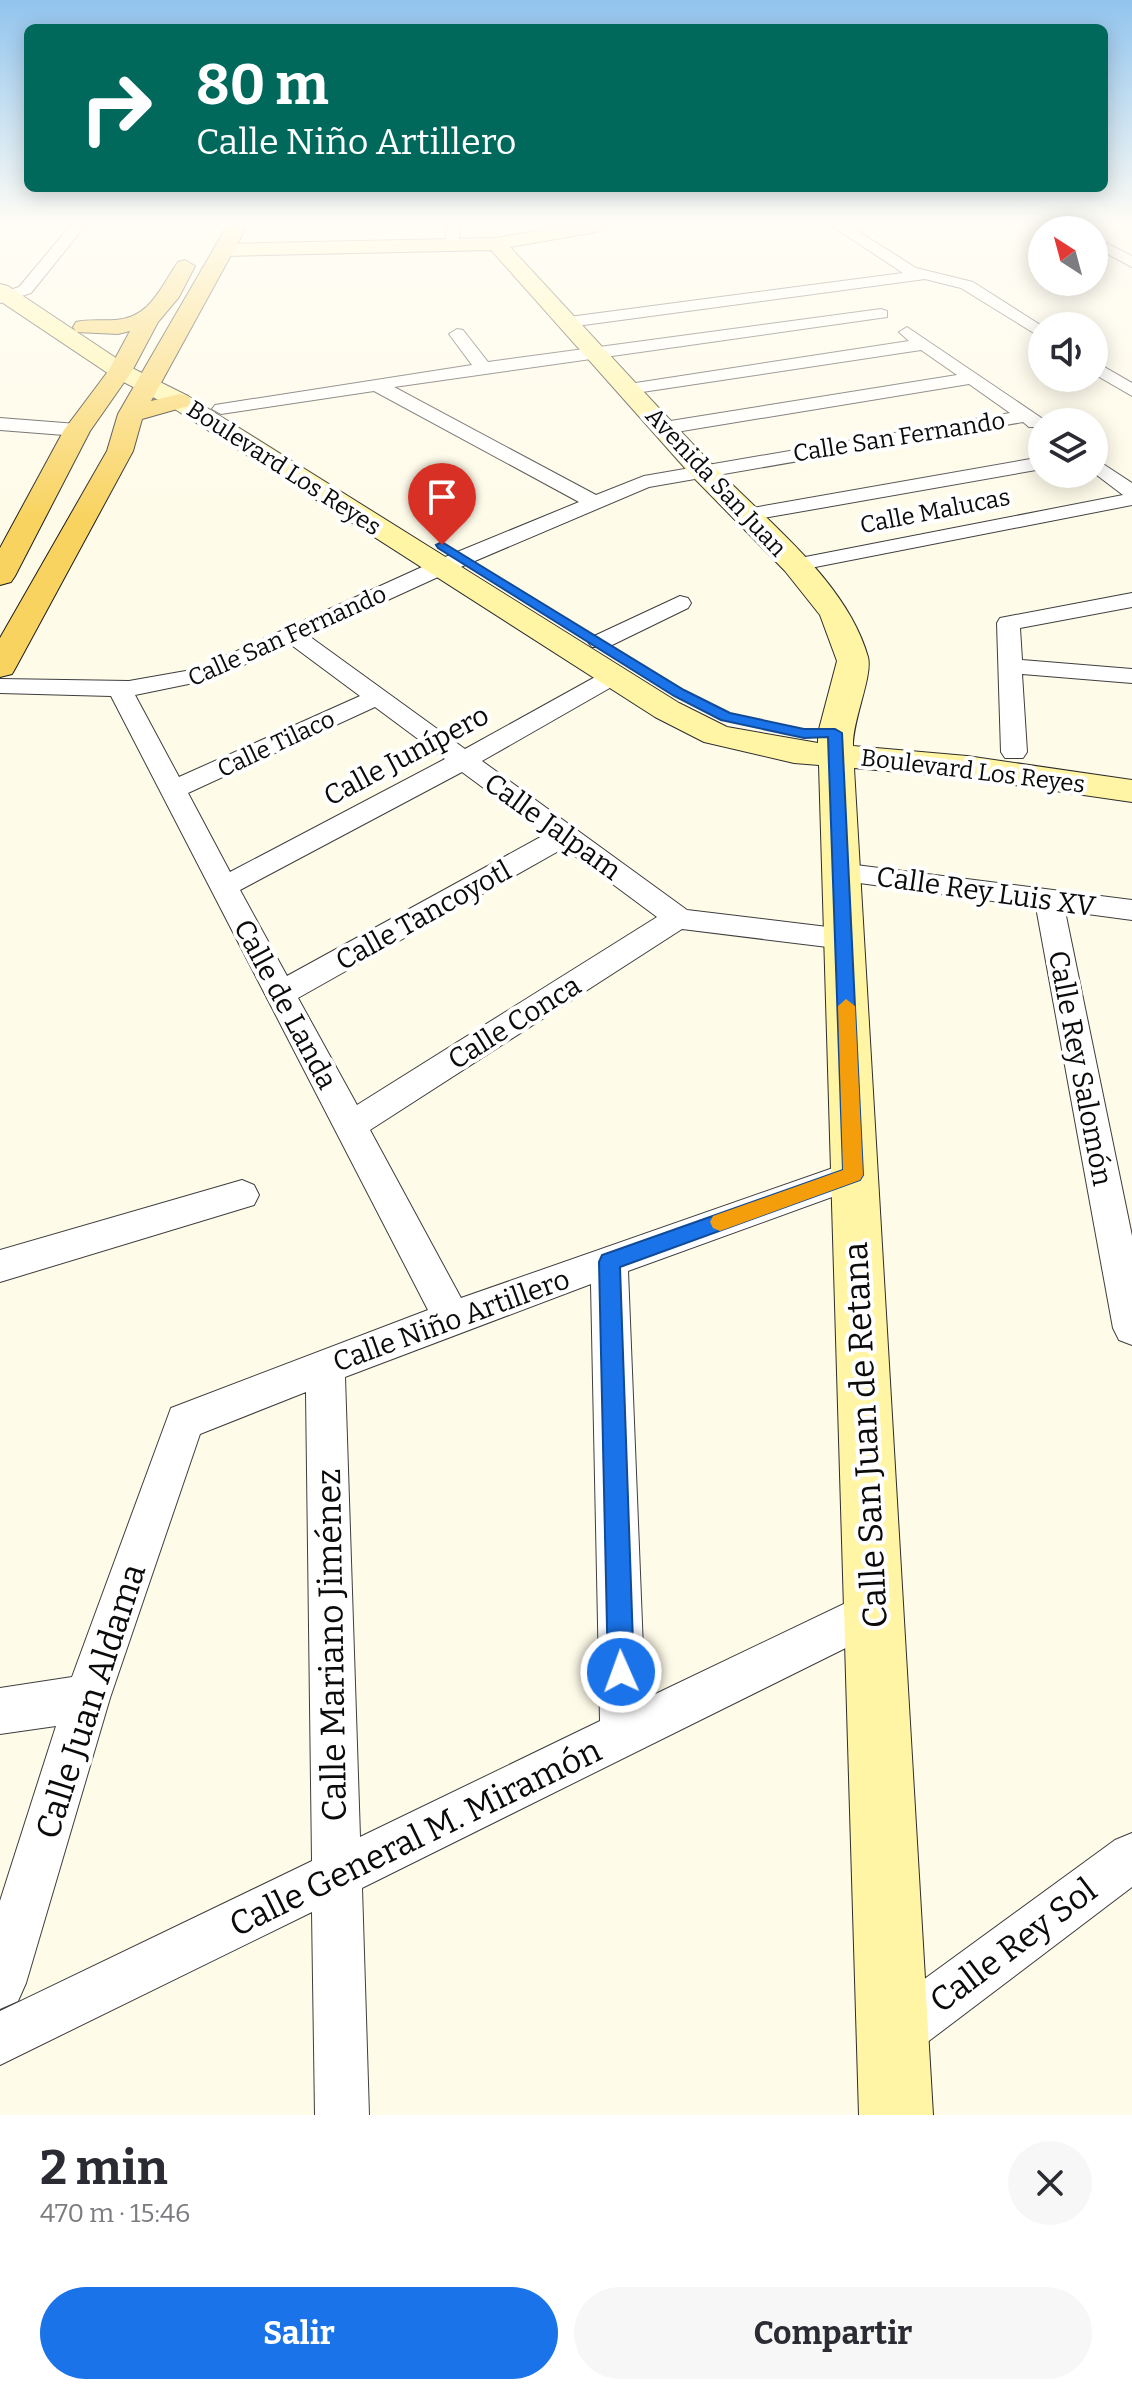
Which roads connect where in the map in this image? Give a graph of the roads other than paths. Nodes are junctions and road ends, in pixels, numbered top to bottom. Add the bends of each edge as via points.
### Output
1 (63, 325) edge
2 (79, 325) edge
3 (127, 325) edge
4 (145, 325) edge
5 (181, 325) edge
6 (572, 325) edge
7 (804, 325) edge
8 (896, 325) edge
9 (84, 327) junction
10 (457, 334) dead end
11 (924, 344) junction
12 (599, 353) junction
13 (124, 362) junction
14 (484, 368) junction
15 (1108, 375) edge
16 (151, 377) junction
17 (972, 378) junction
18 (375, 384) junction
19 (629, 389) junction
20 (1132, 391) edge
21 (179, 401) junction
22 (221, 409) junction
23 (131, 414) junction
24 (1028, 418) edge
25 (1028, 423) edge
26 (0, 424) edge
27 (664, 428) junction
28 (77, 430) junction
29 (278, 455) junction
30 (1028, 465) edge
31 (702, 470) junction
32 (1108, 474) edge
33 (1132, 492) edge
34 (1132, 499) edge
35 (593, 501) junction
36 (747, 515) junction
37 (452, 562) junction
38 (795, 565) junction
39 (0, 576) edge
40 (1132, 600) edge
41 (680, 603) dead end
42 (293, 635) junction
43 (600, 642) junction
44 (1009, 666) junction
45 (0, 667) edge
46 (614, 676) junction
47 (1132, 676) edge
48 (0, 686) edge
49 (120, 690) junction
50 (378, 697) junction
51 (835, 744) junction
52 (1014, 752) junction
53 (465, 761) junction
54 (1132, 767) edge
55 (173, 790) junction
56 (1132, 791) edge
57 (566, 835) junction
58 (840, 872) junction
59 (224, 887) junction
60 (1049, 902) junction
61 (1132, 910) edge
62 (678, 918) junction
63 (844, 939) junction
64 (280, 994) junction
65 (350, 1126) junction
66 (853, 1175) junction
67 (242, 1195) dead end
68 (609, 1262) junction
69 (0, 1266) edge
70 (452, 1318) junction
71 (1132, 1328) edge
72 (325, 1367) junction
73 (185, 1421) joint
74 (873, 1612) junction
75 (87, 1698) junction
76 (0, 1711) edge
77 (623, 1735) junction
78 (1132, 1857) edge
79 (336, 1875) junction
80 (0, 1983) edge
81 (894, 2034) junction
82 (0, 2039) edge
83 (342, 2115) edge
84 (896, 2115) edge

1 - 13 main road
2 - 9 main road
3 - 9 main road
4 - 13 main road
5 - 16 main road
6 - 12 main road, Avenida San Juan
7 - 12 street
8 - 11 street
9 - 13 main road
10 - 14 street
11 - 17 street
11 - 19 street
12 - 14 street
12 - 19 main road, Avenida San Juan
13 - 16 main road
13 - 28 main road
14 - 18 street
15 - 20 street
16 - 21 main road, Boulevard Los Reyes
16 - 22 main road, Boulevard Los Reyes
16 - 23 main road
17 - 24 street
17 - 27 street
18 - 22 street
18 - 35 street
19 - 27 main road, Avenida San Juan
21 - 23 main road
21 - 29 main road, Boulevard Los Reyes
22 - 29 main road, Boulevard Los Reyes
23 - 45 main road via 120,451
25 - 31 street, Calle San Fernando
26 - 28 street
27 - 31 main road, Avenida San Juan
28 - 39 main road
29 - 37 main road, Boulevard Los Reyes
30 - 36 street
31 - 35 street, Calle San Fernando via 644,482
31 - 36 main road, Avenida San Juan
32 - 33 street
34 - 38 street, Calle Malucas
35 - 37 street, Calle San Fernando
36 - 38 main road, Avenida San Juan
37 - 42 street, Calle San Fernando
37 - 43 main road, Boulevard Los Reyes
37 - 46 main road, Boulevard Los Reyes
38 - 51 main road, Avenida San Juan via 835,613 853,661
40 - 44 street via 1008,623
41 - 43 street
42 - 49 street, Calle San Fernando via 177,684
42 - 50 street, Calle Jalpam
43 - 51 main road, Boulevard Los Reyes via 726,717
44 - 47 street
44 - 52 street
46 - 51 main road, Boulevard Los Reyes via 716,735 794,752
46 - 53 street, Calle Junípero
48 - 49 street, Calle San Fernando
49 - 55 street, Calle de Landa
50 - 53 street, Calle Jalpam
50 - 55 street, Calle Tilaco
51 - 52 main road, Boulevard Los Reyes
51 - 56 main road, Boulevard Los Reyes
51 - 58 main road, Calle San Juan de Retana
52 - 54 main road, Boulevard Los Reyes
53 - 57 street, Calle Jalpam
53 - 59 street, Calle Junípero
55 - 59 street, Calle de Landa
57 - 62 street, Calle Jalpam
57 - 64 street, Calle Tancoyotl
58 - 60 street, Calle Rey Luis XV
58 - 63 main road, Calle San Juan de Retana
59 - 64 street, Calle de Landa
60 - 61 street, Calle Rey Luis XV
60 - 71 street, Calle Rey Salomón
62 - 63 street, Calle Jalpam
62 - 65 street, Calle Conca
63 - 66 main road, Calle San Juan de Retana
64 - 65 street, Calle de Landa
65 - 70 street, Calle de Landa
66 - 68 street, Calle Niño Artillero
66 - 74 main road, Calle San Juan de Retana
67 - 69 street
68 - 70 street, Calle Niño Artillero
68 - 77 street
70 - 72 street, Calle Niño Artillero
72 - 73 street, Calle Niño Artillero
72 - 79 street, Calle Mariano Jiménez
73 - 75 street, Calle Juan Aldama
74 - 77 street, Calle General M. Miramón
74 - 81 main road, Calle San Juan de Retana
75 - 76 street
75 - 80 street, Calle Juan Aldama
77 - 79 street, Calle General M. Miramón
78 - 81 street, Calle Rey Sol
79 - 82 street, Calle General M. Miramón
79 - 83 street, Calle Mariano Jiménez
81 - 84 main road, Calle San Juan de Retana

